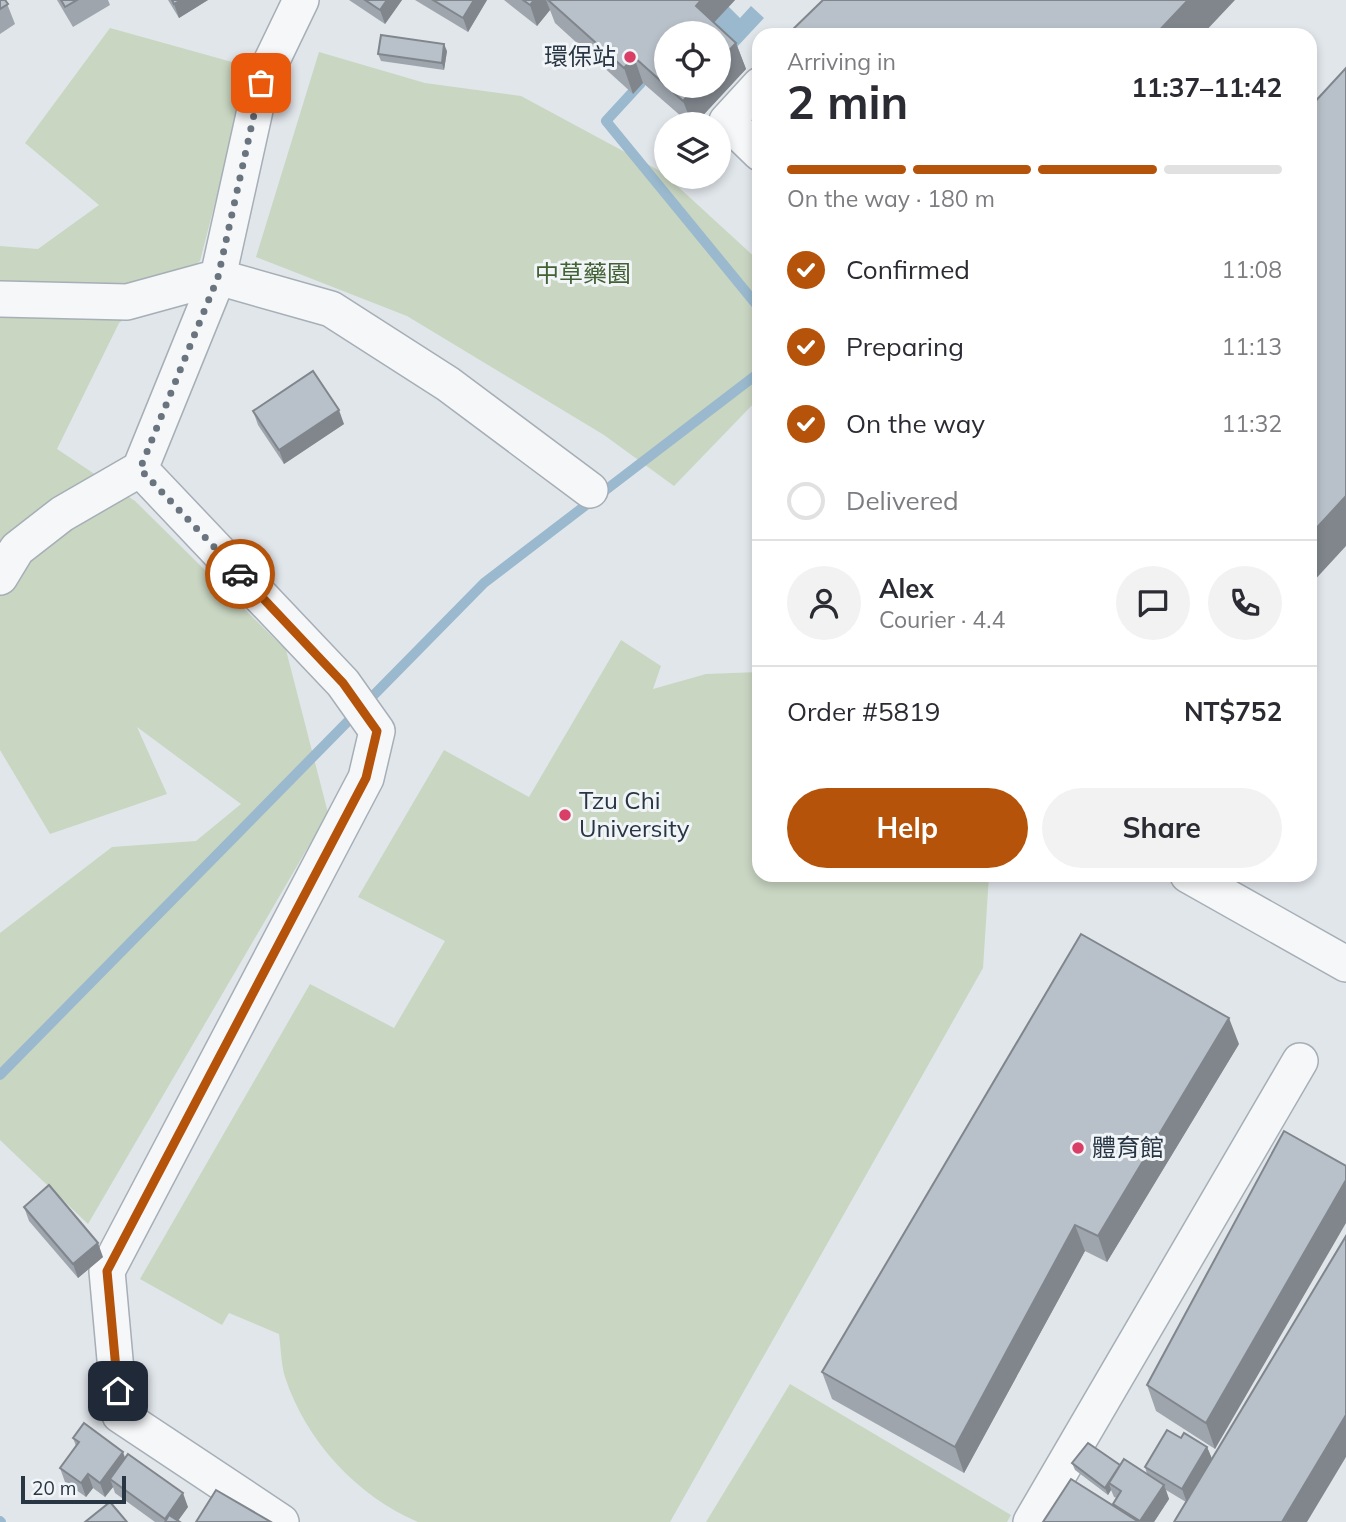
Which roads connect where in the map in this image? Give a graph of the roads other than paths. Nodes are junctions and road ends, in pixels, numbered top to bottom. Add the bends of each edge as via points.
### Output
1 (301, 0) edge
2 (752, 94) edge
3 (752, 145) edge
4 (218, 277) junction
5 (0, 299) edge
6 (140, 469) junction
7 (590, 490) dead end
8 (0, 577) edge
9 (1200, 882) edge
10 (1346, 964) edge
11 (1300, 1062) dead end
12 (281, 1522) edge
13 (1031, 1522) edge

1 - 4 lane via 261,83
2 - 3 lane via 727,121
4 - 5 lane via 127,302
4 - 6 lane
4 - 7 lane via 331,309 448,384
6 - 8 lane via 62,514 18,549
6 - 12 lane via 343,683 377,731 366,778 107,1271 120,1415
9 - 10 lane
11 - 13 lane

